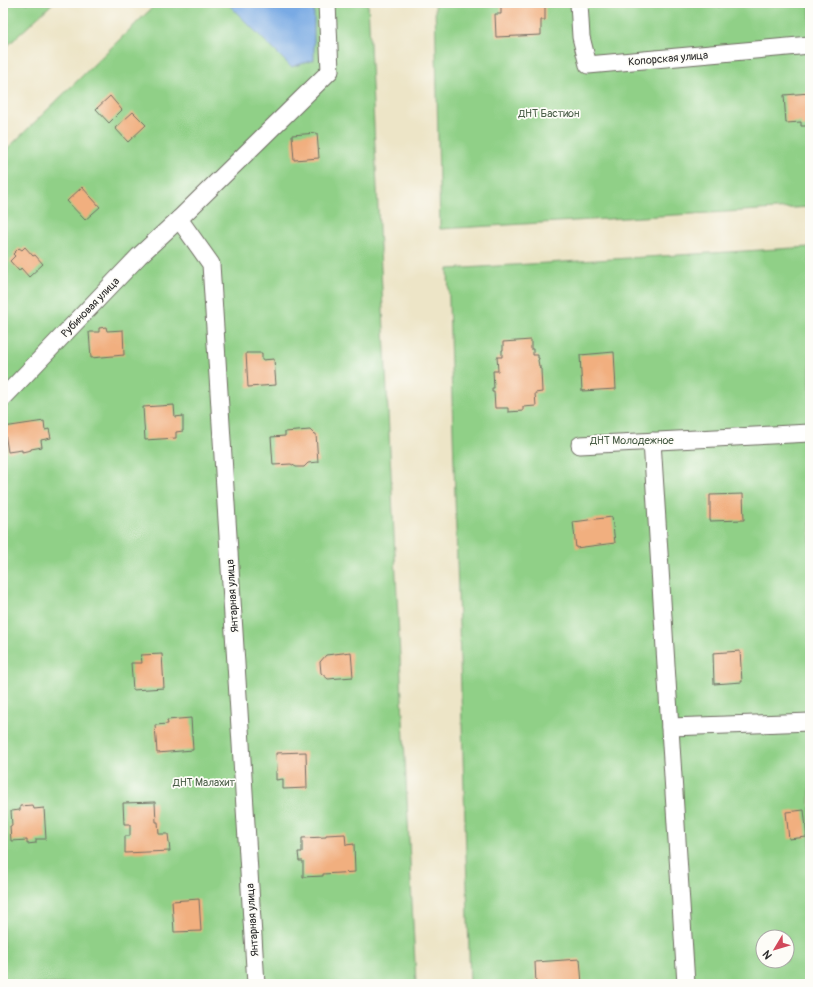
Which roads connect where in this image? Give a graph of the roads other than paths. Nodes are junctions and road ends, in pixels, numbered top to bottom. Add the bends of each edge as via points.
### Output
1 (327, 3) edge
2 (579, 3) edge
3 (810, 45) edge
4 (179, 219) junction
5 (3, 398) edge
6 (810, 433) edge
7 (652, 441) junction
8 (580, 445) dead end
9 (810, 722) edge
10 (670, 726) junction
11 (256, 984) edge
12 (686, 984) edge

1 - 4 street, Рубиновая улица via 330,71
2 - 3 street, Копорская улица via 581,37 588,65
4 - 5 street, Рубиновая улица via 139,256
4 - 11 street, Янтарная улица via 211,264
6 - 7 street
7 - 8 street
7 - 10 street
9 - 10 street
10 - 12 street

